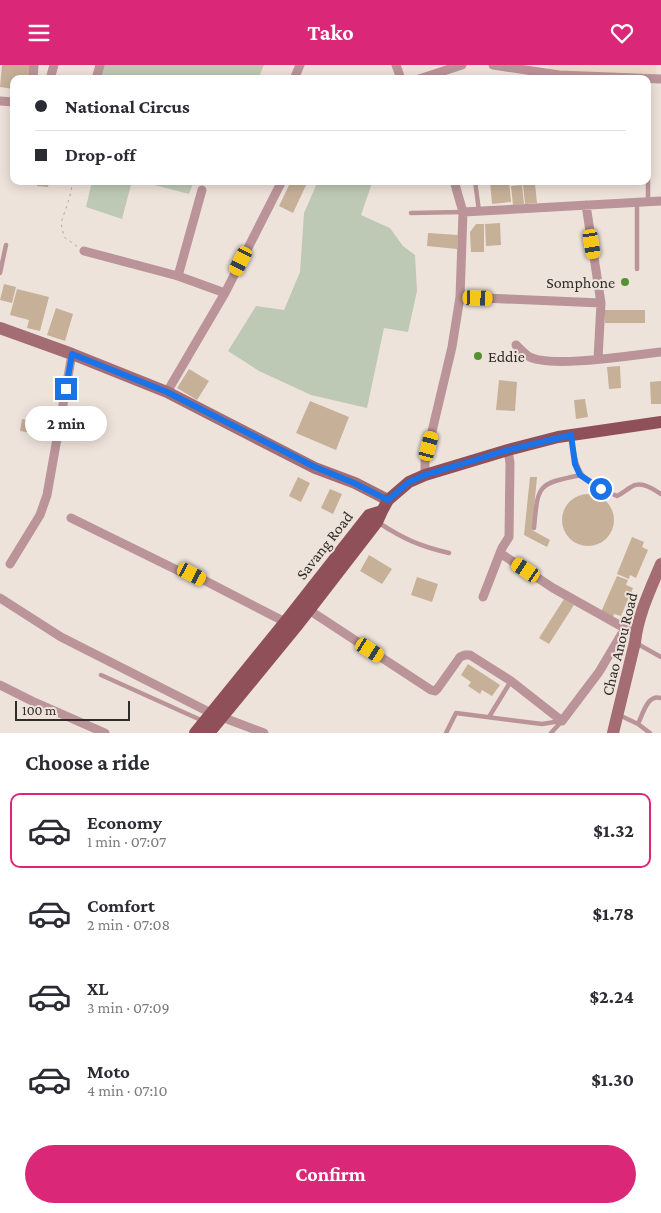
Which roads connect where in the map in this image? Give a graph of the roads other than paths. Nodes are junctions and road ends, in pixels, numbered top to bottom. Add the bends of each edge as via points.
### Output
1 (462, 65) edge
2 (493, 65) edge
3 (506, 67) edge
4 (433, 75) edge
5 (559, 75) edge
6 (280, 185) edge
7 (455, 185) edge
8 (475, 185) edge
9 (648, 185) edge
10 (202, 190) dead end
11 (648, 201) junction
12 (661, 201) edge
13 (637, 202) junction
14 (586, 205) junction
15 (479, 211) junction
16 (463, 212) junction
17 (412, 213) dead end
18 (6, 245) dead end
19 (84, 251) road end
20 (637, 269) dead end
21 (0, 273) edge
22 (178, 276) junction
23 (225, 293) junction
24 (460, 297) junction
25 (601, 303) junction
26 (0, 327) edge
27 (516, 345) dead end
28 (661, 352) edge
29 (72, 354) junction
30 (598, 359) junction
31 (167, 392) junction
32 (661, 422) edge
33 (625, 427) junction
34 (661, 428) edge
35 (571, 435) junction
36 (508, 450) junction
37 (425, 475) junction
38 (580, 475) junction
39 (661, 494) edge
40 (382, 511) junction
41 (71, 518) dead end
42 (534, 528) dead end
43 (449, 553) dead end
44 (500, 553) junction
45 (10, 564) dead end
46 (661, 564) edge
47 (483, 597) dead end
48 (0, 598) edge
49 (309, 610) junction
50 (291, 625) junction
51 (632, 629) junction
52 (635, 642) junction
53 (661, 657) edge
54 (101, 675) dead end
55 (512, 681) junction
56 (0, 685) edge
57 (661, 698) edge
58 (618, 714) junction
59 (489, 717) junction
60 (212, 721) edge
61 (562, 721) junction
62 (638, 724) junction
63 (105, 733) edge
64 (195, 733) edge
65 (264, 733) edge
66 (446, 733) edge
67 (551, 733) edge
68 (613, 733) edge
69 (650, 733) edge

1 - 4 street
2 - 3 street
3 - 5 street
6 - 23 street
7 - 16 street
8 - 15 lane
9 - 11 lane
10 - 22 street
11 - 12 street
11 - 13 street
13 - 14 street
13 - 20 lane
14 - 15 street
14 - 25 street
15 - 16 street
16 - 17 lane
16 - 24 street
18 - 21 lane
19 - 22 street
22 - 23 street
23 - 31 street
24 - 25 street
24 - 37 street via 450,356 425,461
25 - 30 street
26 - 29 street
27 - 30 street via 528,357 548,362
28 - 30 street
29 - 31 street
29 - 45 street via 47,495 40,515
31 - 40 street via 315,467 354,483
32 - 33 main road
33 - 34 main road
33 - 35 main road
35 - 36 main road
35 - 38 lane
36 - 37 main road
36 - 44 street via 509,537
37 - 40 main road via 409,482
38 - 39 lane via 617,496 638,483
38 - 42 lane via 550,481 542,488 537,497
40 - 43 lane via 404,539
40 - 49 main road, Savang Road
40 - 50 main road, Savang Road via 368,515
41 - 50 street via 179,571 192,574
44 - 47 street
44 - 51 street via 553,588
46 - 51 street, Chao Anou Road
48 - 60 street via 61,637
49 - 50 main road, Savang Road
49 - 55 street via 431,690 438,688 460,657 465,655
50 - 60 main road, Savang Road
51 - 52 street, Chao Anou Road
51 - 61 street via 621,635 600,672
52 - 53 lane
52 - 58 street, Chao Anou Road
54 - 60 lane
55 - 59 lane
55 - 61 street
56 - 63 street
57 - 62 lane via 650,700
58 - 62 lane
58 - 68 street, Chao Anou Road
59 - 61 lane via 542,724
59 - 66 lane via 456,713
60 - 64 main road, Savang Road
60 - 65 street
61 - 67 lane
62 - 69 lane

